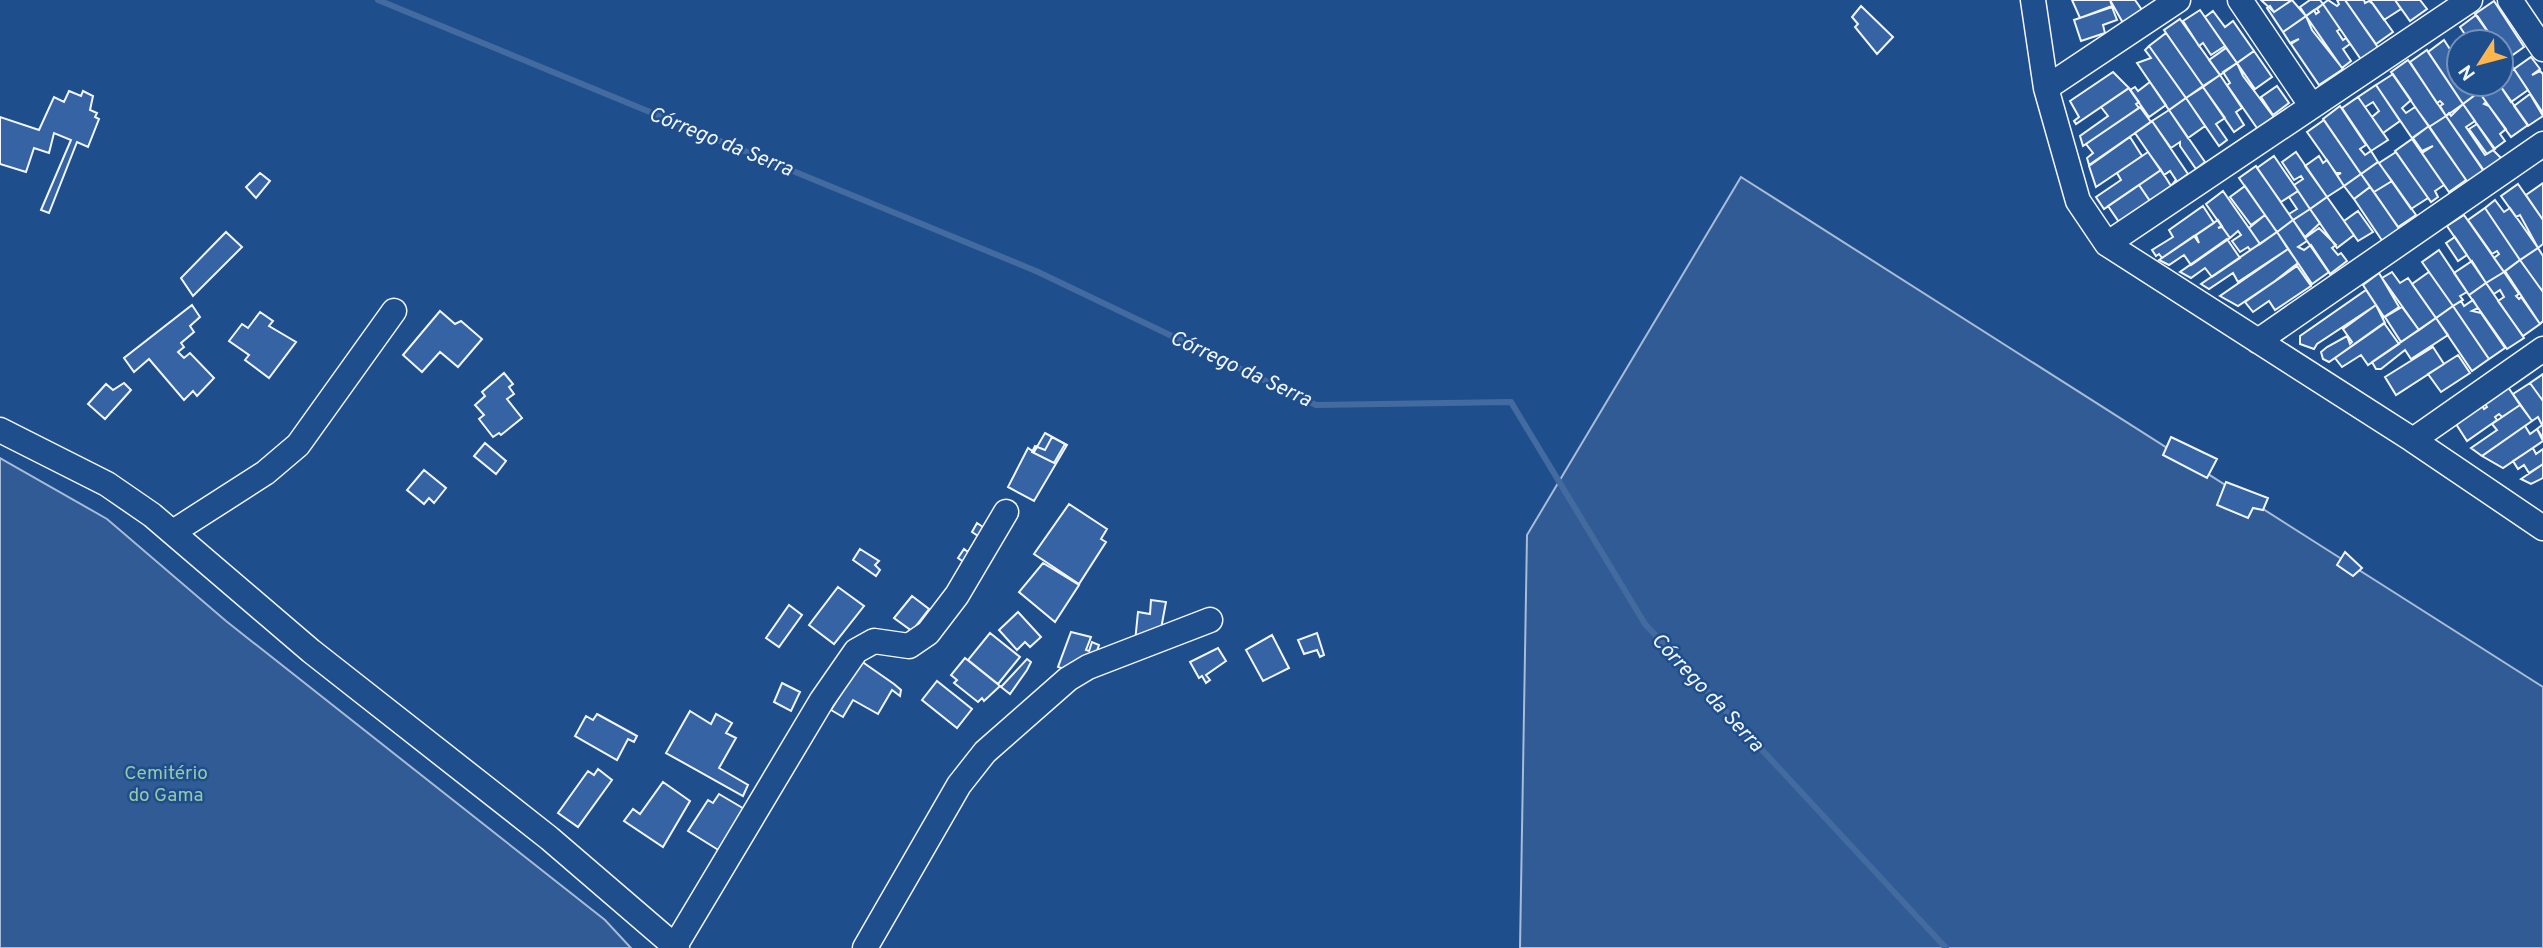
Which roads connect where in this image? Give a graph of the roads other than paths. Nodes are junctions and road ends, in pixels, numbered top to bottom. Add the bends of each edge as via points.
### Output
1 (2033, 0) edge
2 (2178, 0) edge
3 (2240, 0) edge
4 (2470, 0) edge
5 (2510, 0) edge
6 (2543, 49) edge
7 (2046, 88) junction
8 (2311, 105) junction
9 (2543, 144) edge
10 (2107, 244) junction
11 (394, 311) dead end
12 (2258, 341) junction
13 (2543, 349) edge
14 (0, 430) edge
15 (2413, 440) junction
16 (1006, 512) dead end
17 (2543, 528) edge
18 (173, 532) junction
19 (1210, 620) dead end
20 (676, 947) edge
21 (865, 948) edge

1 - 7 street
2 - 7 street
3 - 8 street
4 - 8 street
5 - 6 street
7 - 10 street via 2078,201
8 - 10 street
9 - 12 street
10 - 12 street
11 - 18 street via 298,445 265,473
12 - 15 street
13 - 15 street
14 - 18 street via 107,484
15 - 17 street
16 - 20 street via 928,634 909,646 874,641 856,651 822,700
18 - 20 street via 310,651 550,838
19 - 21 street via 1088,667 985,752 959,785

